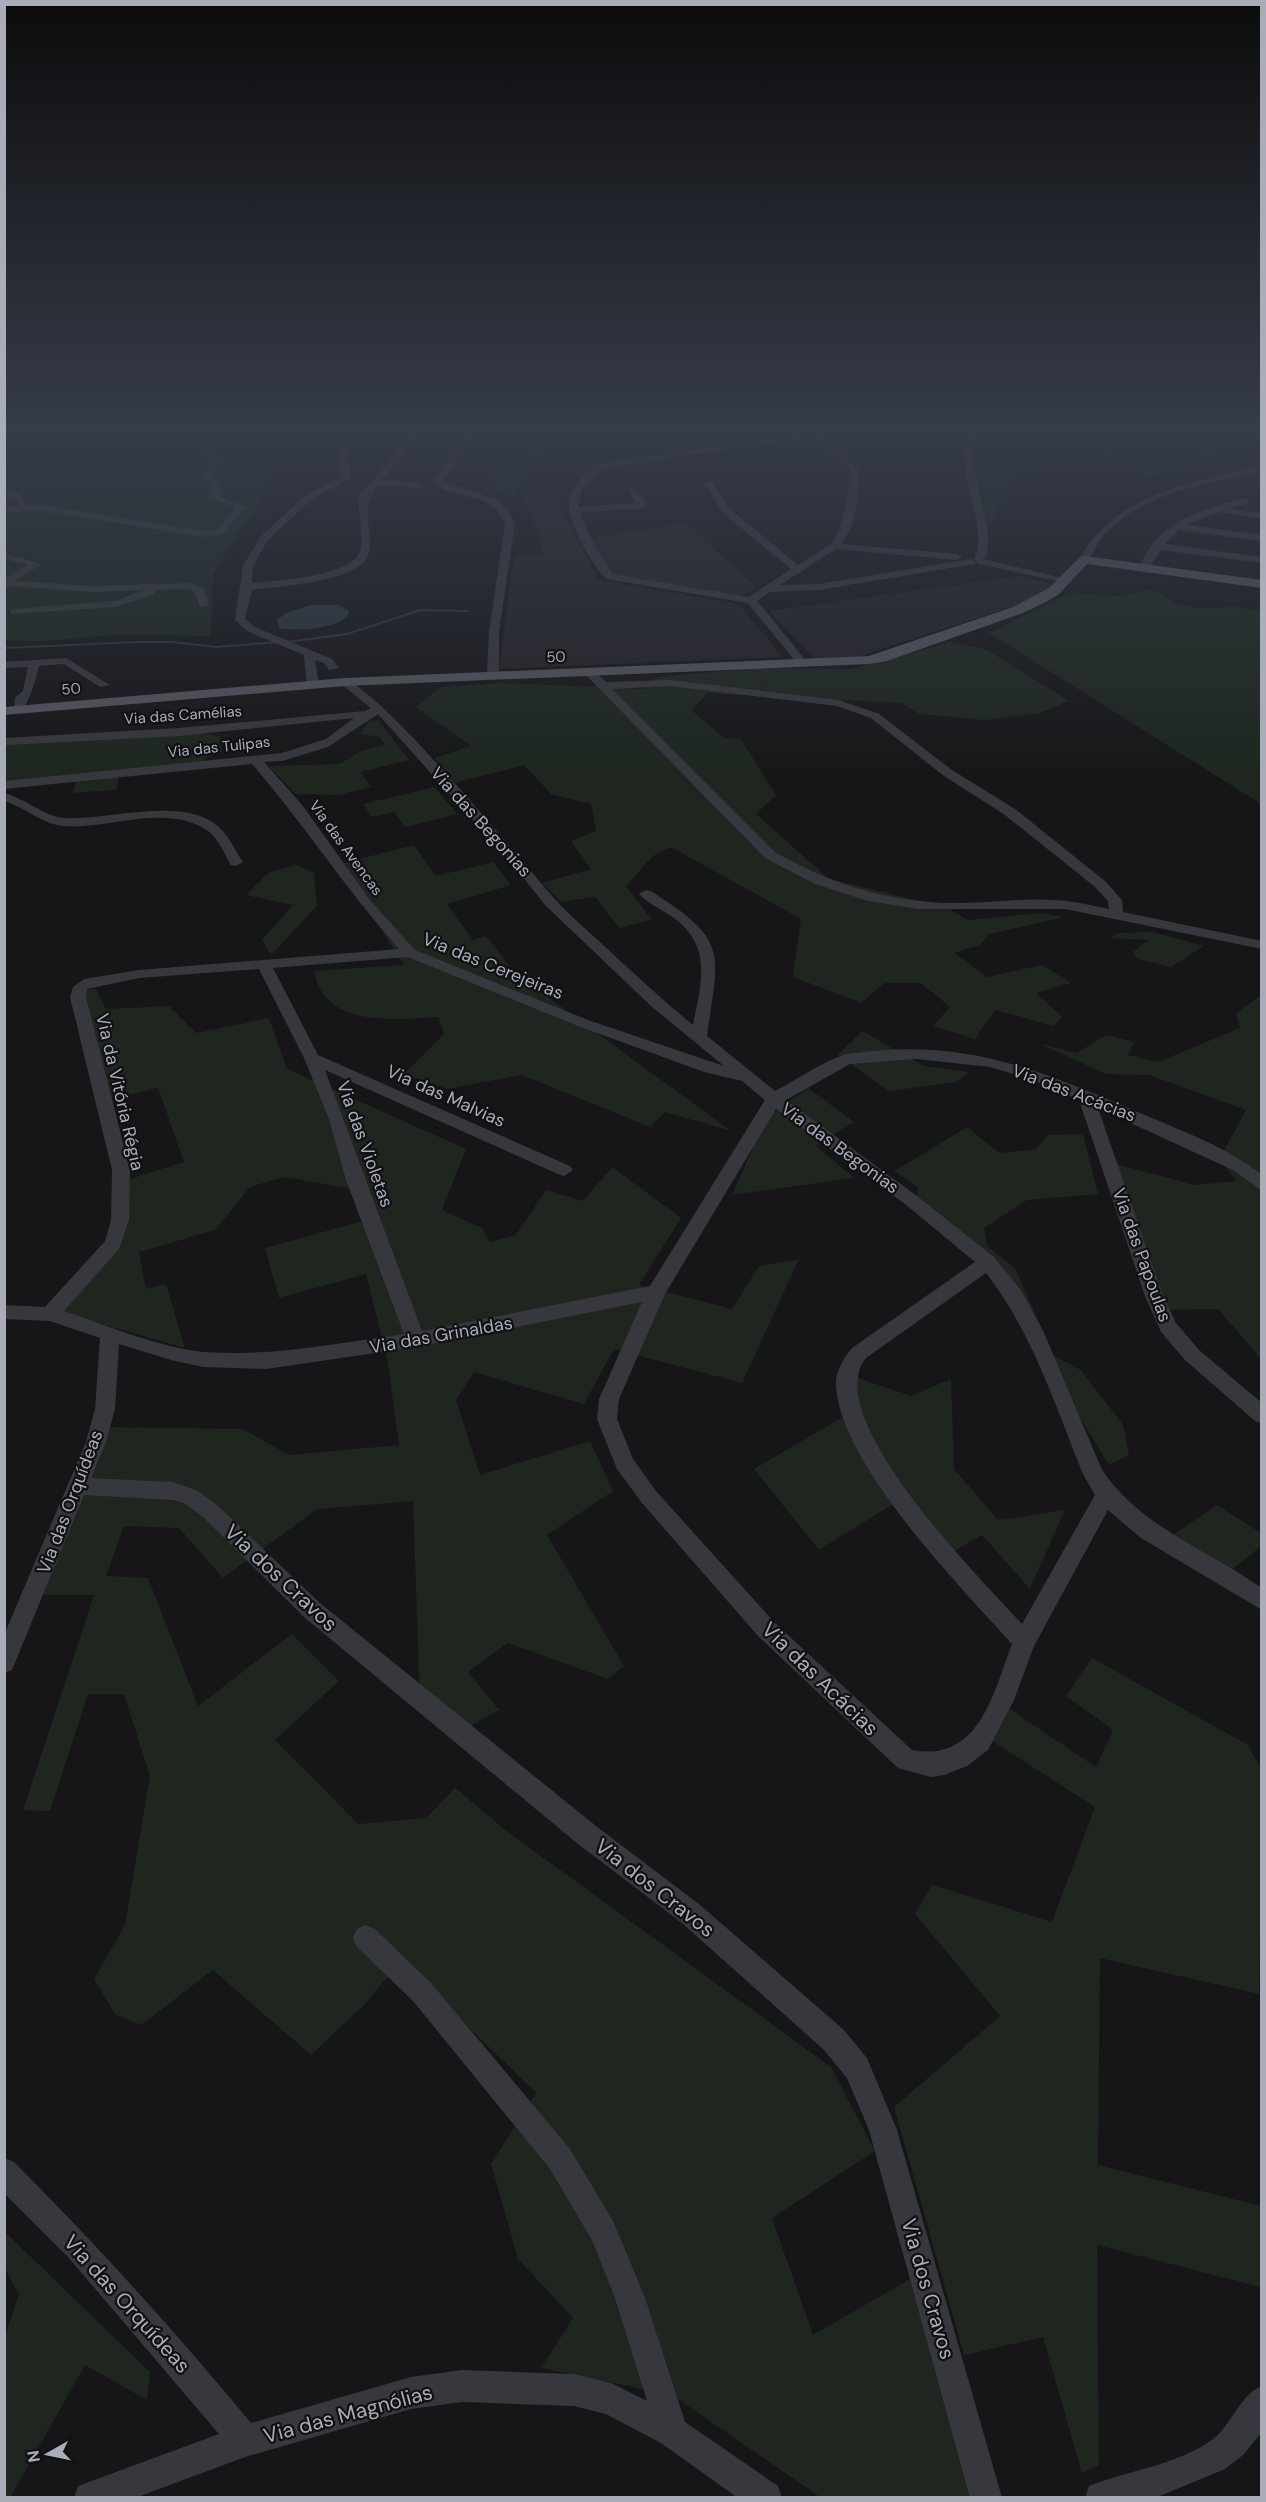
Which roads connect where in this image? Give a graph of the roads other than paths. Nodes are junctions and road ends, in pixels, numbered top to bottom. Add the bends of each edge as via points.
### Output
1 (260, 545) edge
2 (365, 545) edge
3 (507, 545) edge
4 (590, 545) edge
5 (767, 545) edge
6 (982, 545) edge
7 (1093, 545) edge
8 (834, 546) joint
9 (1156, 546) joint
10 (4, 556) edge
11 (1084, 560) junction
12 (1262, 560) edge
13 (976, 561) junction
14 (1143, 568) junction
15 (798, 570) junction
16 (1062, 581) junction
17 (1262, 584) edge
18 (164, 586) junction
19 (247, 587) junction
20 (770, 590) junction
21 (751, 600) junction
22 (204, 605) dead end
23 (15, 612) dead end
24 (309, 655) junction
25 (34, 663) junction
26 (803, 664) junction
27 (4, 665) edge
28 (589, 672) junction
29 (336, 676) junction
30 (493, 676) junction
31 (313, 680) junction
32 (104, 685) dead end
33 (603, 686) junction
34 (28, 692) junction
35 (35, 709) junction
36 (380, 709) junction
37 (11, 711) edge
38 (363, 714) junction
39 (6, 741) edge
40 (256, 761) junction
41 (4, 785) edge
42 (4, 797) edge
43 (236, 862) dead end
44 (646, 894) dead end
45 (1117, 916) junction
46 (1262, 945) edge
47 (410, 953) junction
48 (265, 966) junction
49 (78, 997) joint
50 (699, 1037) junction
51 (312, 1058) junction
52 (750, 1078) junction
53 (1086, 1096) junction
54 (774, 1099) junction
55 (564, 1170) dead end
56 (1262, 1185) edge
57 (988, 1262) junction
58 (656, 1292) junction
59 (4, 1312) edge
60 (50, 1314) junction
61 (110, 1335) junction
62 (416, 1341) junction
63 (1262, 1415) edge
64 (79, 1486) junction
65 (1106, 1495) junction
66 (1262, 1600) edge
67 (1024, 1642) junction
68 (4, 1664) edge
69 (366, 1938) dead end
70 (4, 2172) edge
71 (1262, 2401) edge
72 (672, 2432) junction
73 (245, 2441) junction
74 (90, 2498) edge
75 (766, 2498) edge
76 (986, 2498) edge
77 (1101, 2498) edge

1 - 19 street via 248,566
2 - 19 street via 358,561 344,570
3 - 30 street via 494,632
4 - 21 street via 610,577
5 - 15 street
6 - 13 street via 982,555
7 - 11 street
8 - 13 street
8 - 15 street
9 - 12 street
9 - 14 street
10 - 18 street via 37,564 9,584 93,589
11 - 14 main road
11 - 16 main road, 50
13 - 16 street
13 - 20 street via 811,588
14 - 17 main road
15 - 20 street
16 - 26 main road, 50 via 1054,591 1018,610 882,658
18 - 22 street via 196,587
18 - 23 street via 116,604
19 - 24 street via 240,623
20 - 21 street
21 - 26 street
24 - 29 street via 328,661
24 - 31 street
25 - 27 street
25 - 32 street via 66,661
25 - 34 street
26 - 28 main road, 50
28 - 30 main road, 50
28 - 33 street
29 - 30 main road, 50
29 - 31 main road, 50
29 - 36 street
31 - 35 main road, 50
33 - 45 street via 670,683 839,703 875,716 948,773 1010,812 1100,885 1116,902
33 - 45 street via 770,855 802,875 840,891 886,903 964,907 1060,905
34 - 35 street via 36,696
34 - 37 street
35 - 37 main road, 50
36 - 38 street, Via das Tulipas
36 - 50 street, Via das Begonias via 551,903 656,1003
38 - 39 street, Via das Camélias via 179,732
38 - 40 street, Via das Tulipas via 323,745
40 - 41 street, Via das Tulipas
40 - 47 street, Via das Avencas via 298,809 365,903
42 - 43 street via 30,804 49,818 64,822 169,817 203,823 214,829
44 - 50 street via 693,928 705,943 708,956
45 - 46 street via 1194,935
47 - 48 street, Via das Cerejeiras
47 - 52 street, Via das Cerejeiras via 614,1035
48 - 49 street, Via das Cerejeiras via 111,978 84,984
48 - 51 street, Via das Violetas
49 - 60 street, Via da Vitória Régia via 121,1170 120,1220 113,1244
50 - 52 street, Via das Begonias
51 - 55 street, Via das Malvias
51 - 62 street, Via das Violetas
52 - 54 street, Via das Begonias
53 - 54 street, Via das Acácias via 991,1062 917,1054 847,1059
53 - 56 street, Via das Acácias via 1239,1166
53 - 63 street, Via das Papoulas via 1168,1327 1192,1355
54 - 57 street, Via das Begonias
54 - 58 street
57 - 65 street, Via das Begonias via 1014,1295 1035,1333 1093,1474
57 - 67 street via 859,1353 846,1380 847,1400 856,1427 905,1505
58 - 62 street, Via das Grinaldas
58 - 67 street, Via das Acácias via 609,1399 607,1419 624,1463 649,1497 760,1621 839,1700 906,1760 931,1765 944,1763 959,1758 980,1742 1002,1700
59 - 60 street, Via das Grinaldas
60 - 61 street, Via das Grinaldas
61 - 62 street, Via das Grinaldas via 171,1353 235,1362 297,1359
61 - 64 street, Via das Orquídeas via 105,1409
64 - 68 street, Via das Orquídeas
64 - 76 street, Via dos Cravos via 173,1491 191,1497 312,1610 507,1772 691,1914 834,2040 857,2067 883,2130
65 - 66 street, Via das Begonias via 1122,1513 1152,1535 1221,1572
65 - 67 street, Via das Acácias
69 - 72 street via 422,1992 560,2159 603,2231 630,2298
70 - 73 street, Via das Orquídeas via 78,2247
71 - 77 street via 1253,2419 1226,2449 1186,2470
72 - 73 street, Via das Magnólias via 611,2399 574,2390 462,2386 411,2393
72 - 75 street, Via das Magnólias
73 - 74 street, Via das Magnólias

